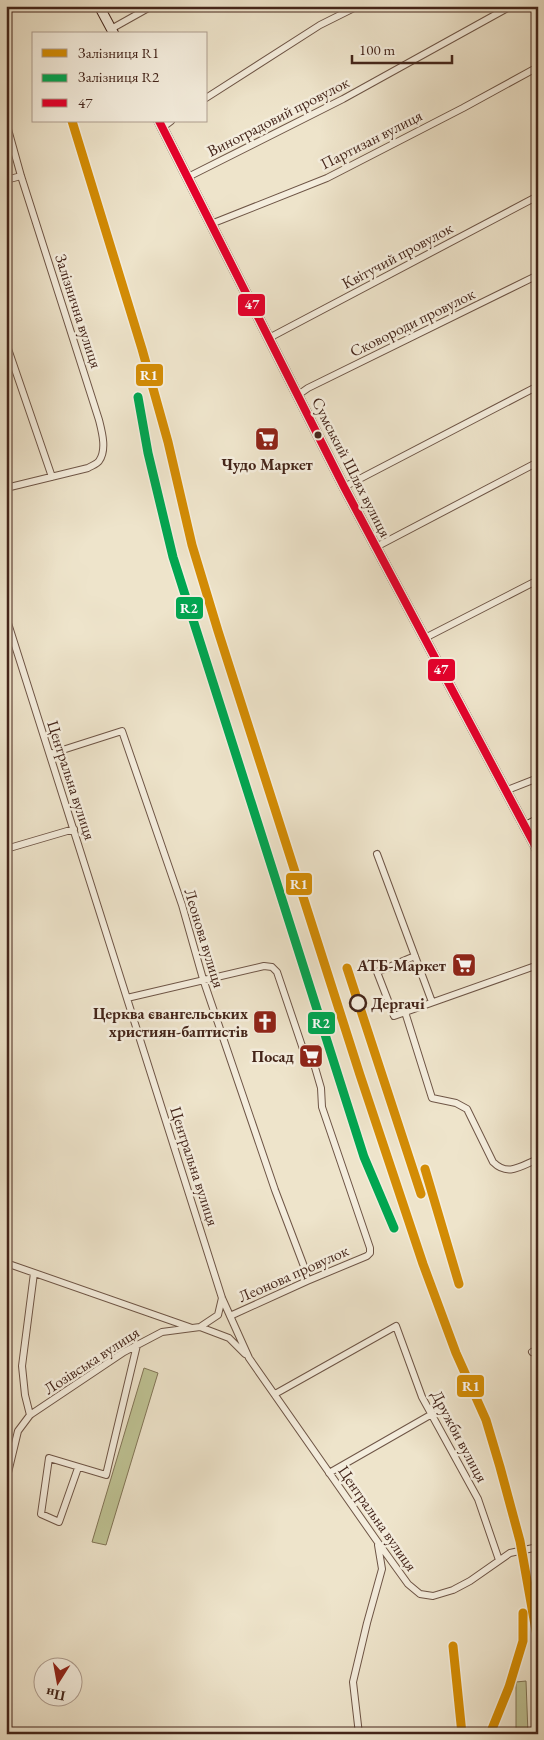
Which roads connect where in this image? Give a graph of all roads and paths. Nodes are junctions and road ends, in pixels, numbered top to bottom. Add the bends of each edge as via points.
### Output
1 (100, 6) edge
2 (152, 6) edge
3 (358, 6) edge
4 (511, 6) edge
5 (112, 32) edge
6 (538, 67) edge
7 (208, 97) edge
8 (6, 122) edge
9 (161, 124) edge
10 (21, 176) junction
11 (188, 178) junction
12 (6, 180) edge
13 (538, 196) edge
14 (212, 224) junction
15 (538, 275) edge
16 (269, 338) junction
17 (6, 343) edge
18 (538, 386) edge
19 (298, 395) junction
20 (538, 462) edge
21 (52, 477) junction
22 (344, 487) junction
23 (6, 488) edge
24 (376, 547) junction
25 (538, 580) edge
26 (6, 617) edge
27 (425, 638) junction
28 (50, 754) junction
29 (538, 778) edge
30 (505, 791) junction
31 (538, 820) edge
32 (525, 827) junction
33 (74, 829) junction
34 (6, 849) edge
35 (538, 851) edge
36 (377, 854) dead end
37 (414, 956) junction
38 (538, 965) edge
39 (203, 979) junction
40 (127, 998) junction
41 (432, 1002) junction
42 (405, 1012) junction
43 (538, 1159) edge
44 (6, 1263) edge
45 (34, 1273) junction
46 (307, 1281) junction
47 (222, 1298) junction
48 (230, 1316) junction
49 (196, 1328) junction
50 (137, 1345) junction
51 (249, 1358) junction
52 (274, 1394) junction
53 (432, 1414) junction
54 (30, 1416) junction
55 (78, 1468) junction
56 (329, 1472) junction
57 (6, 1481) edge
58 (377, 1541) junction
59 (538, 1547) edge
60 (499, 1560) junction
61 (359, 1734) edge

1 - 5 main road
2 - 5 street
3 - 7 street via 320,25
4 - 11 street, Виноградовий провулок
6 - 14 street, Партизан вулиця via 327,178
8 - 10 street, Залізнична вулиця
9 - 11 main road, Сумський Шлях вулиця
10 - 12 street
10 - 21 street, Залізнична вулиця via 104,441 98,462 88,468
11 - 14 main road, Сумський Шлях вулиця
13 - 16 street, Квітучий провулок
14 - 16 main road, Сумський Шлях вулиця
15 - 19 street, Сковороди провулок
16 - 19 main road, Сумський Шлях вулиця
17 - 21 street
18 - 22 street
19 - 22 main road, Сумський Шлях вулиця
20 - 24 street
21 - 23 street
22 - 24 main road, Сумський Шлях вулиця
24 - 27 main road, Сумський Шлях вулиця
25 - 27 street
26 - 28 street, Центральна вулиця
27 - 30 main road, Сумський Шлях вулиця
28 - 33 street, Центральна вулиця
28 - 39 street, Леонова вулиця via 122,731 182,905
29 - 30 street
30 - 32 main road, Сумський Шлях вулиця
31 - 32 main road
32 - 35 main road, Сумський Шлях вулиця
33 - 34 street
33 - 40 street, Центральна вулиця
36 - 37 street
37 - 41 street
37 - 42 street via 377,972 394,1016
38 - 41 street
39 - 40 street
39 - 46 street, Леонова вулиця
39 - 46 street, Леонова провулок via 272,967 277,972 303,1049 314,1064 322,1107 370,1253
40 - 47 street, Центральна вулиця
41 - 42 street
42 - 43 street via 432,1098 456,1103 467,1110 493,1162 500,1169 508,1171
44 - 45 street
45 - 49 street
45 - 54 street via 22,1366
46 - 48 street, Леонова провулок
47 - 48 street, Центральна вулиця
47 - 49 street via 218,1315
48 - 51 street, Центральна вулиця
49 - 50 street, Лозівська вулиця via 162,1332
49 - 51 street via 229,1338
50 - 54 street, Лозівська вулиця
50 - 55 street via 106,1475
51 - 52 street, Центральна вулиця
52 - 53 street, Дружби вулиця via 396,1326 422,1397
52 - 56 street, Центральна вулиця
53 - 56 street
53 - 60 street, Дружби вулиця via 478,1499
54 - 57 street, Лозівська вулиця via 18,1431
55 - 55 street via 49,1458 41,1514 59,1522
56 - 58 street, Центральна вулиця
58 - 60 street, Центральна вулиця via 408,1584 420,1594 433,1596 453,1590 470,1582
58 - 61 street via 382,1569 353,1682
59 - 60 street via 510,1553

